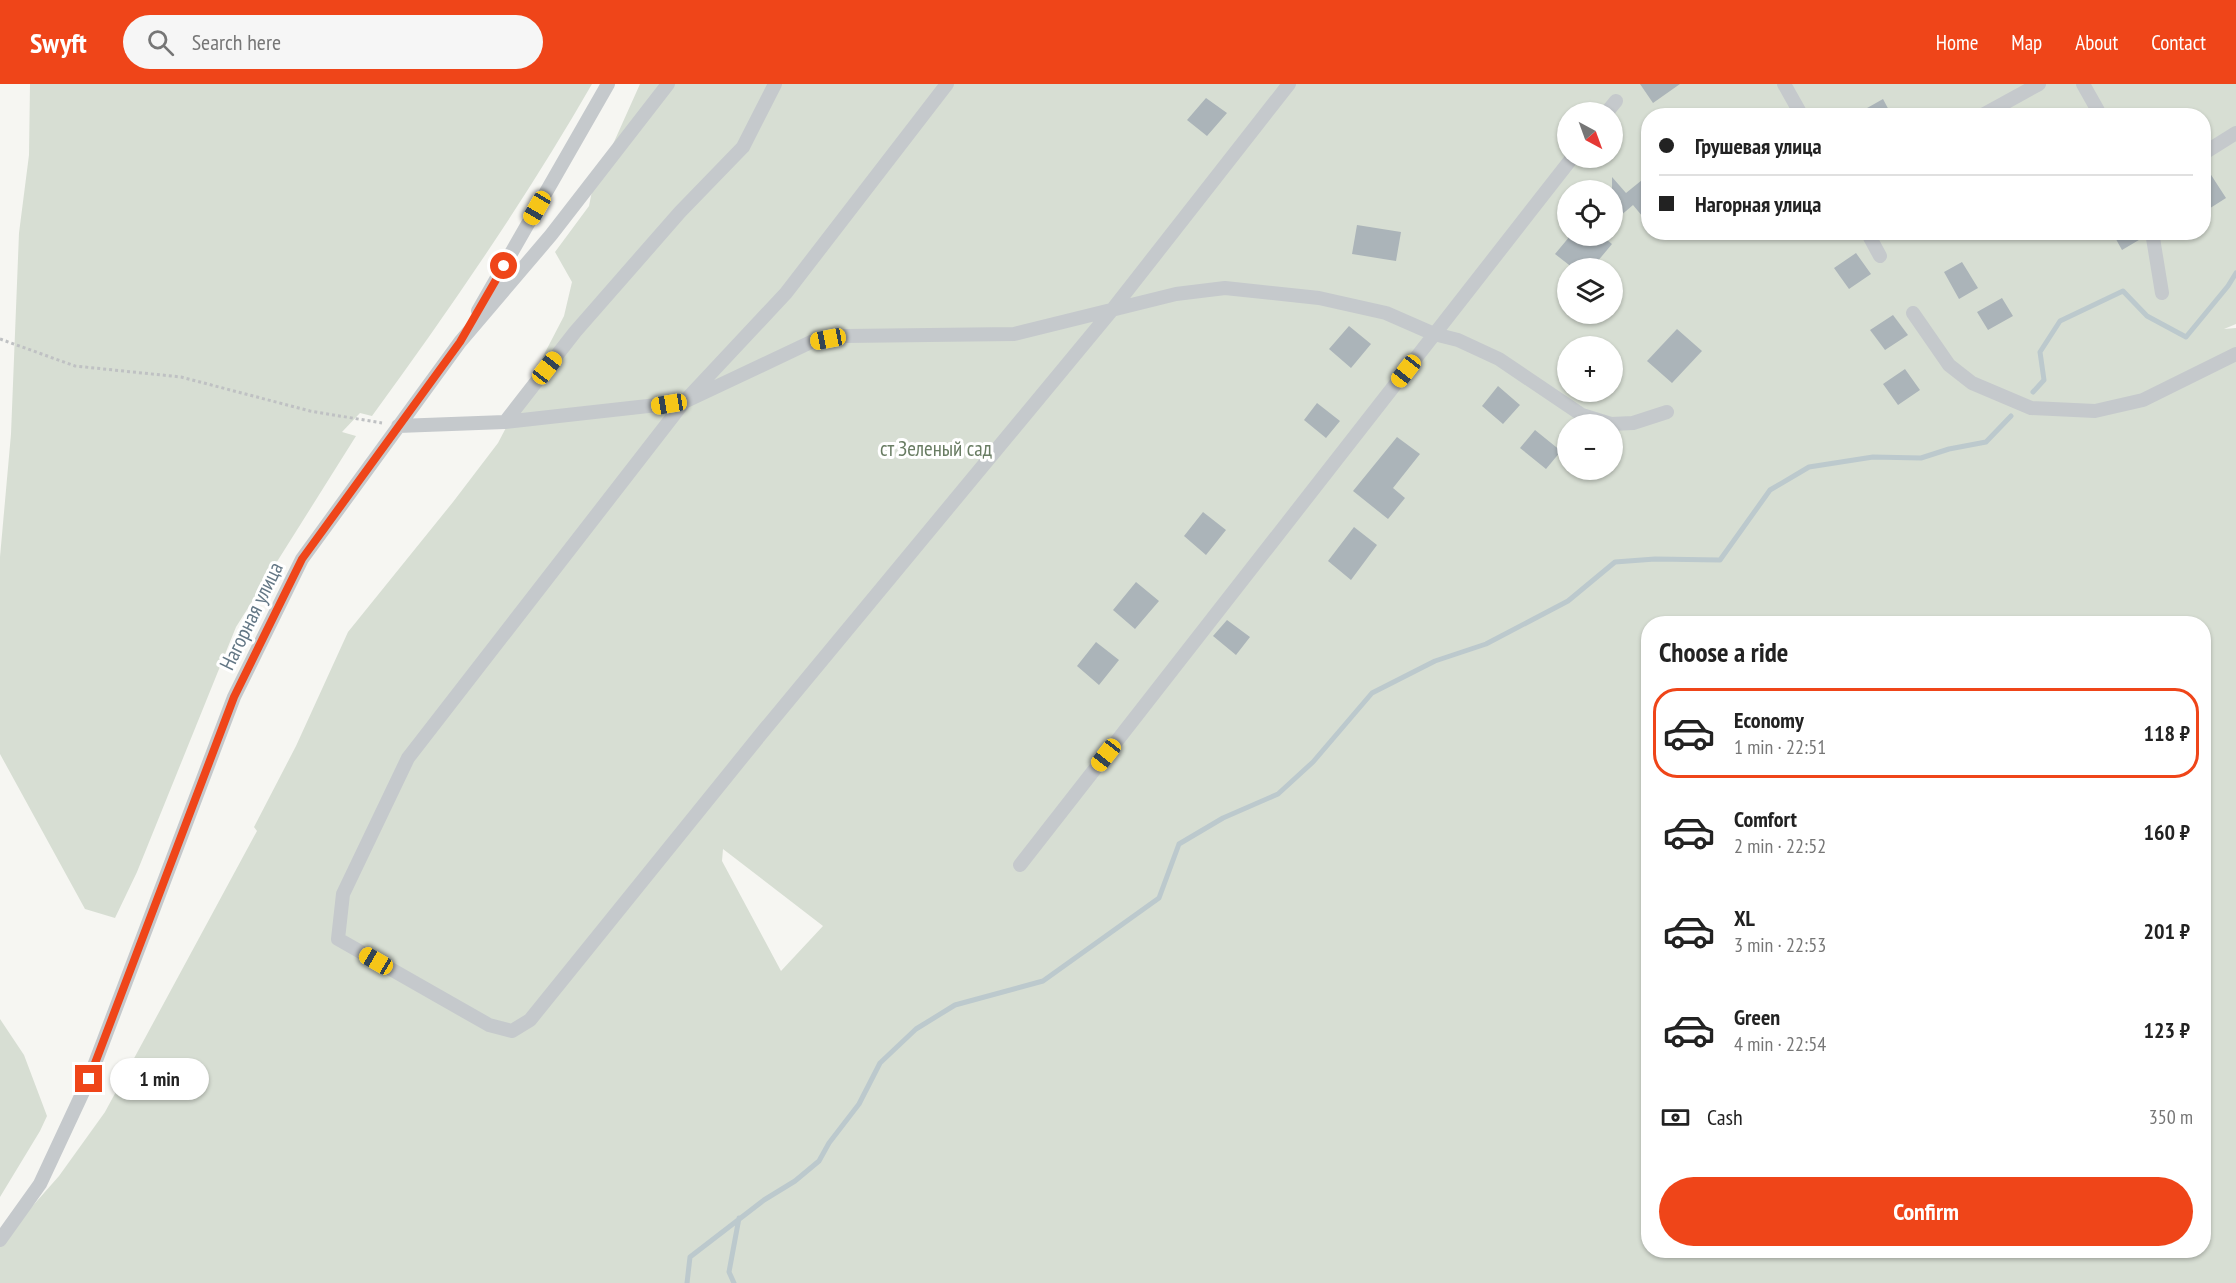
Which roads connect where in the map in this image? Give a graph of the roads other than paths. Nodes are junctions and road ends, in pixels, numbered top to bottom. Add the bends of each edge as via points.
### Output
1 (608, 84) edge
2 (668, 84) edge
3 (775, 84) edge
4 (947, 84) edge
5 (1289, 84) edge
6 (1784, 84) edge
7 (2039, 84) edge
8 (2083, 84) edge
9 (1798, 108) edge
10 (1996, 108) edge
11 (2096, 108) edge
12 (2236, 133) edge
13 (2211, 149) edge
14 (1564, 168) edge
15 (1871, 240) edge
16 (2153, 240) edge
17 (1880, 256) dead end
18 (2162, 293) dead end
19 (1112, 310) junction
20 (1913, 313) dead end
21 (1434, 334) junction
22 (460, 342) junction
23 (2236, 354) edge
24 (684, 402) junction
25 (1667, 412) dead end
26 (505, 422) junction
27 (398, 426) junction
28 (1020, 865) dead end
29 (0, 1240) edge

1 - 22 street
2 - 22 street, Нагорная улица via 552,235
3 - 26 street via 743,147 575,332
4 - 24 street via 786,292
5 - 19 street
6 - 9 street
7 - 10 street
8 - 11 street
12 - 13 street
14 - 21 street
15 - 17 street
16 - 18 street
19 - 21 street via 1176,294 1225,288 1319,298 1386,313
19 - 24 street via 1014,334 844,336 811,342
19 - 24 street via 530,1020 512,1031 489,1025 338,939 343,894 408,758
20 - 23 street via 1949,365 1972,382 2031,408 2095,411 2143,400
21 - 25 street via 1458,340 1499,359 1582,415 1611,424 1633,423
21 - 28 street
22 - 27 street, Нагорная улица
24 - 26 street
26 - 27 street
27 - 29 street, Нагорная улица via 302,559 230,708 89,1079 40,1184

